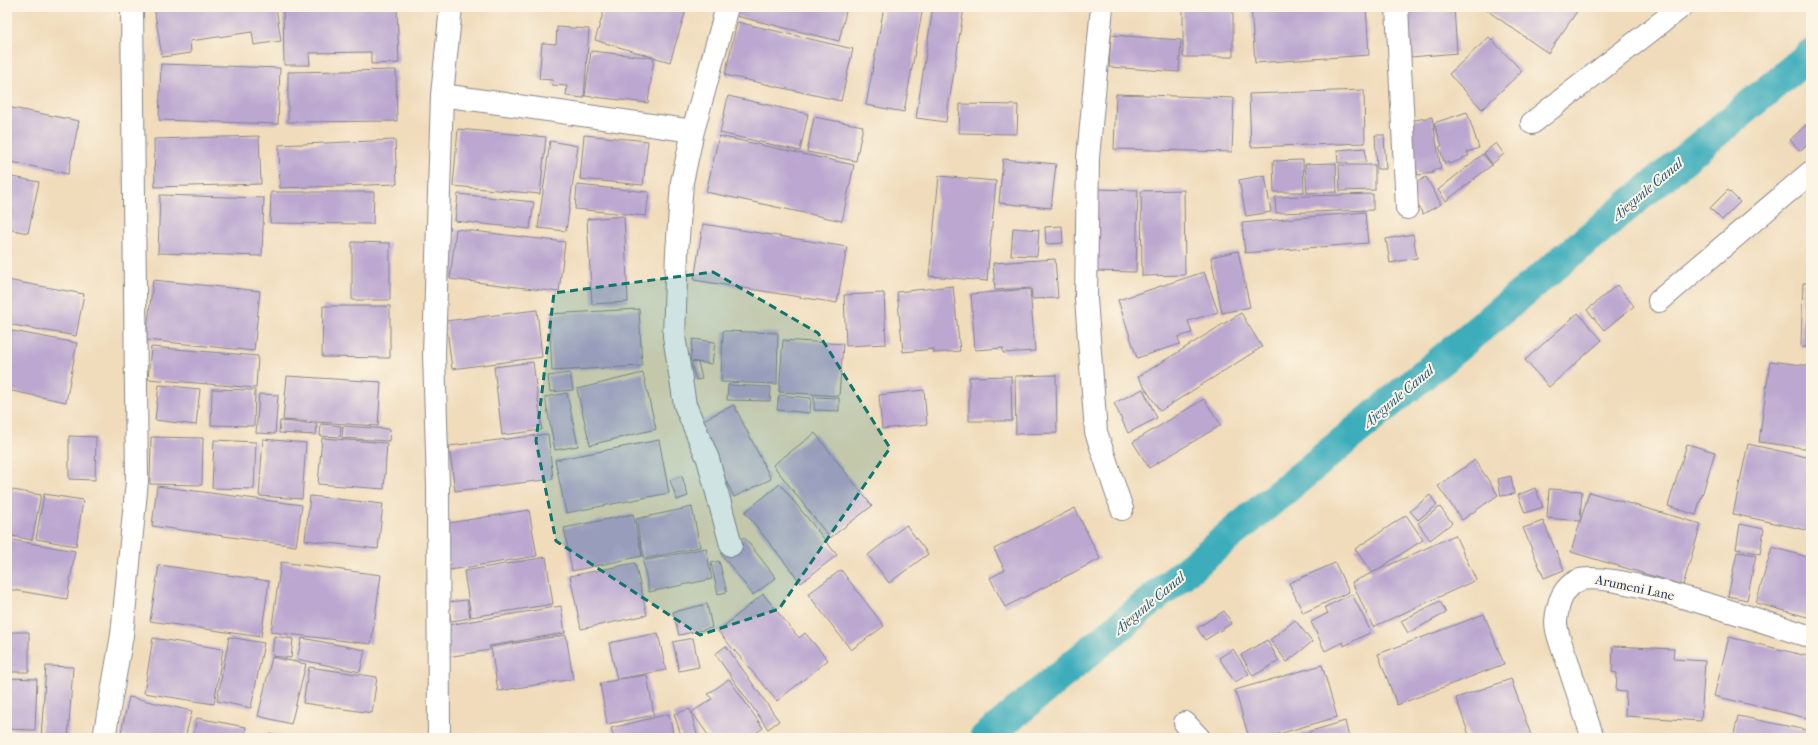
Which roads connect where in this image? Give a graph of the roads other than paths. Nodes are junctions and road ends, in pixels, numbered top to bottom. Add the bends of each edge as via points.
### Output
1 (132, 7) edge
2 (451, 7) edge
3 (727, 7) edge
4 (1102, 7) edge
5 (1397, 7) edge
6 (1681, 7) edge
7 (442, 95) junction
8 (1532, 123) dead end
9 (693, 131) junction
10 (1811, 172) edge
11 (1407, 208) dead end
12 (1659, 301) dead end
13 (1122, 509) dead end
14 (731, 545) dead end
15 (1811, 637) edge
16 (104, 738) edge
17 (438, 738) edge
18 (1593, 738) edge

1 - 16 street via 137,481 122,635
2 - 7 street
3 - 9 street
4 - 13 street via 1088,158 1086,299 1096,432
5 - 11 street
6 - 8 street
7 - 9 street
7 - 17 street via 434,354 438,494
9 - 14 street via 682,182 674,336 685,405 708,459
10 - 12 street
15 - 18 street, Arumeni Lane via 1687,598 1602,578 1577,581 1566,588 1560,599 1556,624

